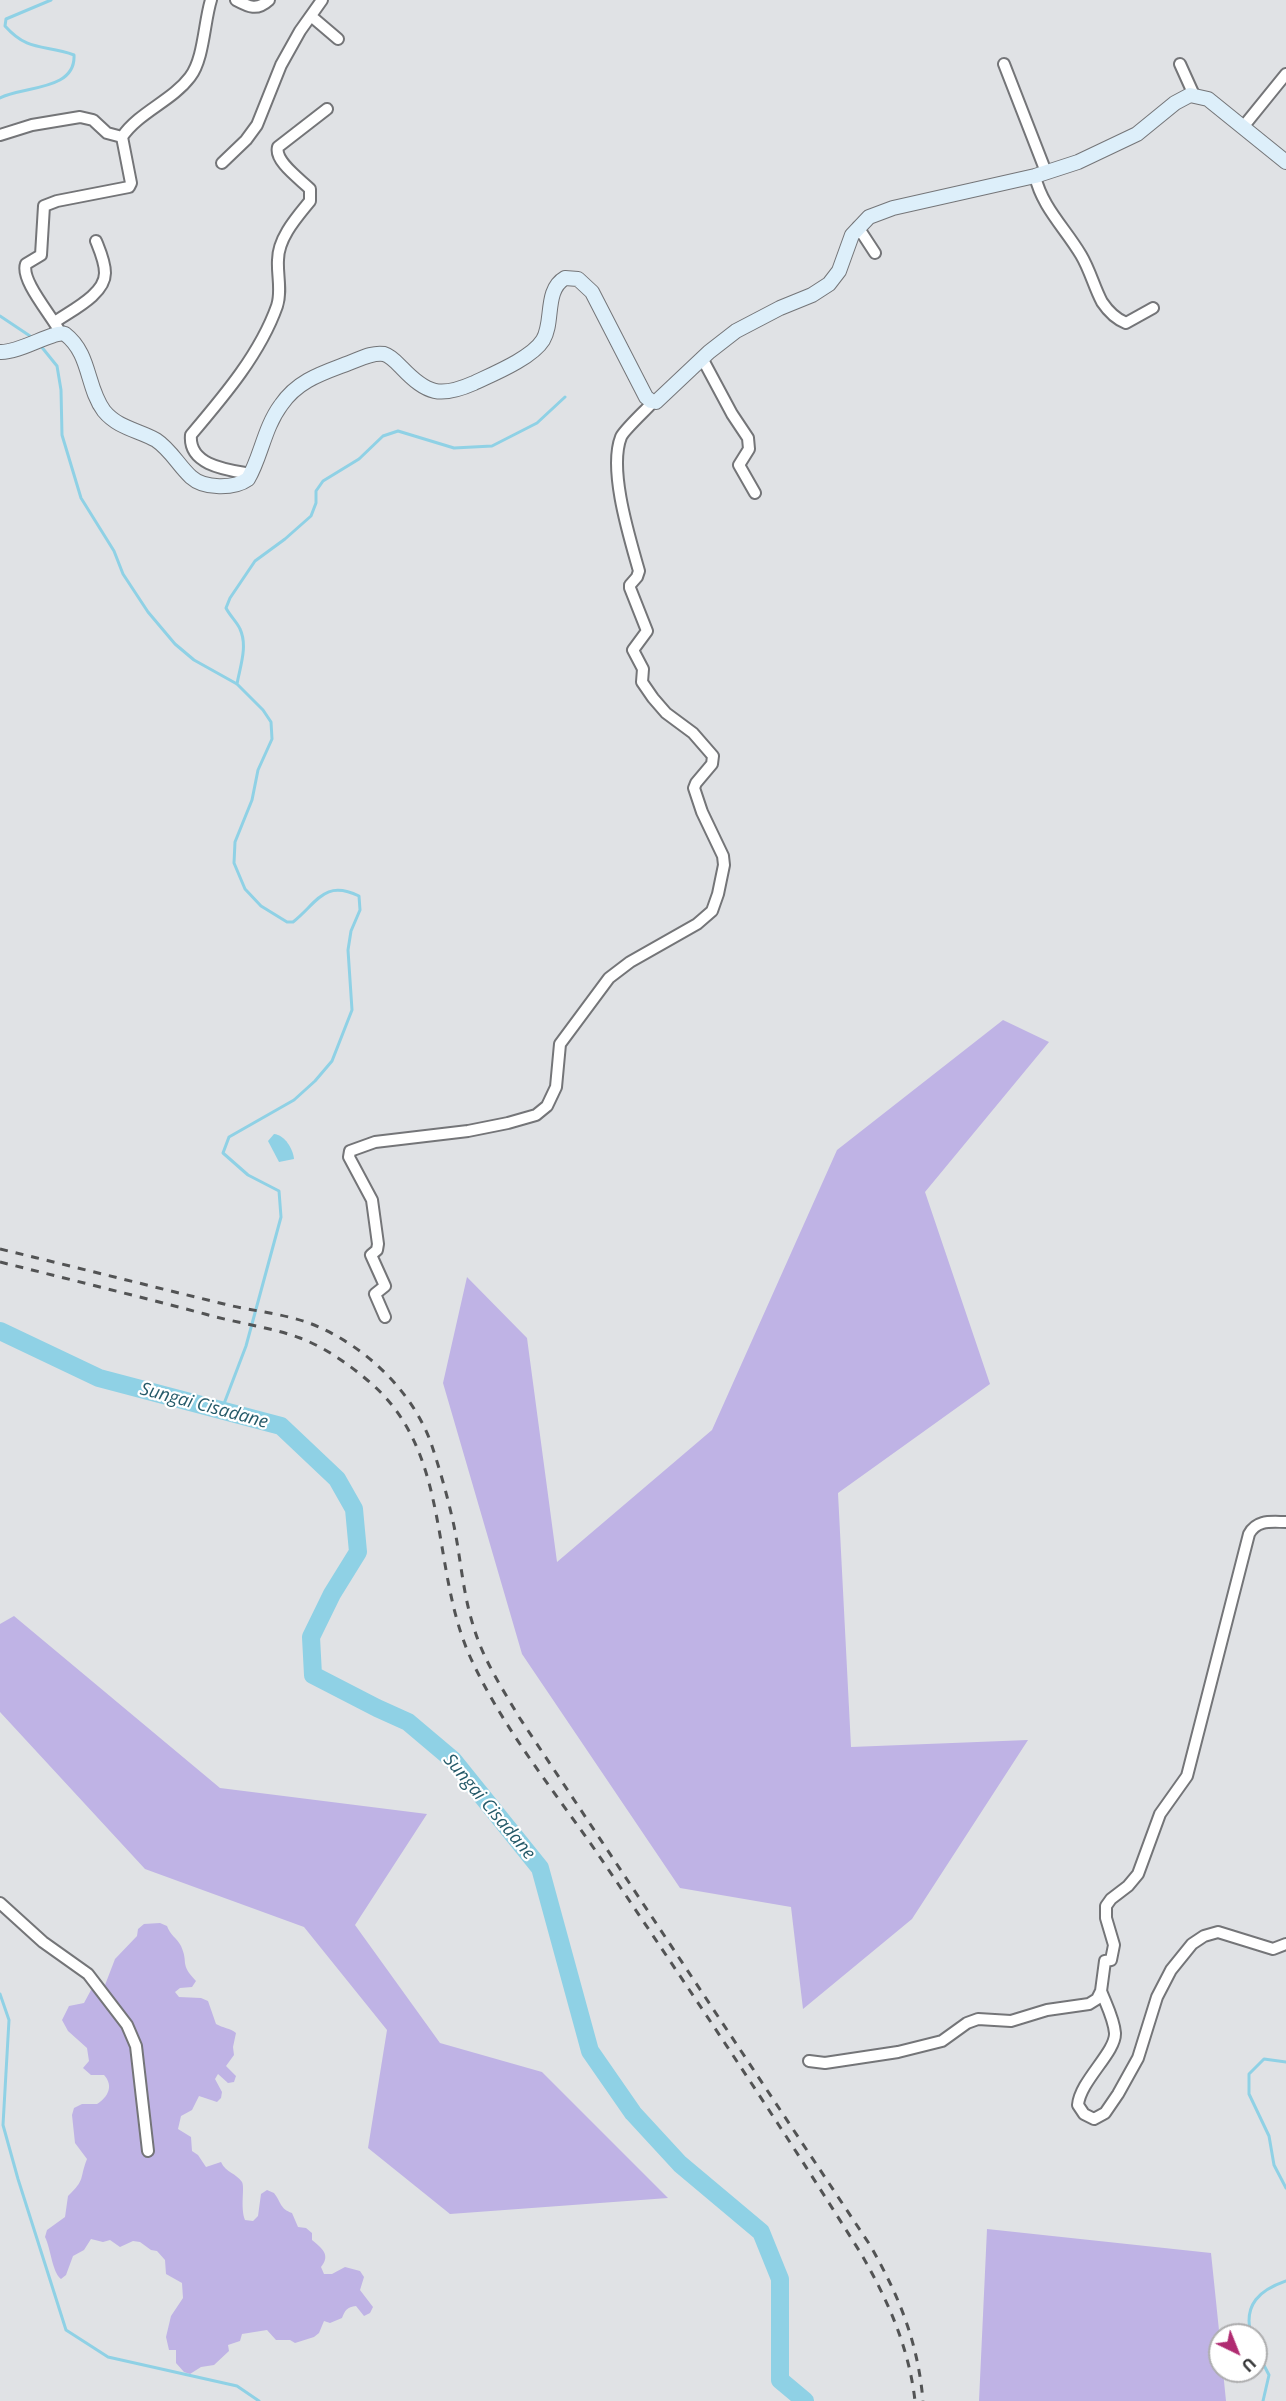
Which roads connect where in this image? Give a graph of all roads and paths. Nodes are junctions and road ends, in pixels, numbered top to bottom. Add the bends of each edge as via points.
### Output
1 (211, 0) edge
2 (236, 0) edge
3 (269, 0) edge
4 (322, 0) edge
5 (311, 16) junction
6 (338, 39) dead end
7 (1004, 64) dead end
8 (1180, 64) dead end
9 (1286, 74) edge
10 (1194, 95) junction
11 (327, 109) dead end
12 (1244, 127) junction
13 (0, 135) edge
14 (122, 137) junction
15 (1286, 162) edge
16 (222, 163) dead end
17 (1041, 174) junction
18 (858, 227) junction
19 (96, 241) dead end
20 (875, 253) dead end
21 (1153, 308) dead end
22 (57, 327) junction
23 (0, 352) edge
24 (702, 358) junction
25 (653, 402) junction
26 (251, 474) junction
27 (755, 493) dead end
28 (385, 1317) dead end
29 (1286, 1522) edge
30 (0, 1903) edge
31 (1286, 1944) edge
32 (1101, 1991) junction
33 (809, 2061) dead end
34 (148, 2151) dead end

1 - 14 street via 191,75
2 - 3 street via 253,8
4 - 5 street
5 - 6 street
5 - 16 street via 281,65 257,125
7 - 17 street
8 - 10 street
9 - 12 street
10 - 12 street via 1208,99
10 - 17 street via 1183,98 1120,144
11 - 26 street via 276,151 310,189 310,201 281,245 277,258 279,298 267,330 249,361 191,435 195,451 209,465
12 - 15 street
13 - 14 street via 80,117 91,118 104,132
14 - 22 street via 129,187 44,206 41,255 26,264 24,272
17 - 18 street via 893,207
17 - 21 street via 1038,190 1081,254 1103,303 1126,323
18 - 20 street
18 - 24 street via 838,273 829,284 744,326
19 - 22 street via 104,263 104,283
22 - 23 street via 31,346
22 - 26 street via 80,350 101,405 118,424 161,444 191,477 206,484 239,484
24 - 25 street via 662,399
24 - 27 street via 748,438 749,449 739,465
25 - 26 street via 646,397 592,292 570,277 555,288 547,332 539,346 455,391 443,393 424,388 382,354 366,356 302,383 276,412
25 - 28 street via 623,434 619,457 624,514 639,570 630,588 647,631 633,650 643,669 642,682 653,698 669,716 693,733 712,756 712,764 694,788 723,856 717,899 707,916 630,962 603,986 560,1044 556,1087 542,1111 508,1123 375,1142 350,1150 349,1157 374,1205 378,1244 371,1256 385,1286 375,1294
29 - 32 street via 1260,1523 1249,1534 1186,1776 1160,1814 1138,1874 1106,1906 1114,1945 1112,1960 1105,1961
30 - 34 street via 43,1942 88,1974 127,2025 136,2046
31 - 32 street via 1273,1948 1218,1932 1192,1944 1171,1970 1157,1997 1138,2058 1118,2094 1105,2113 1094,2119 1078,2105 1091,2074 1114,2038
32 - 33 street via 1096,2000 1084,2005 1011,2020 974,2020 942,2041 898,2052 825,2063

